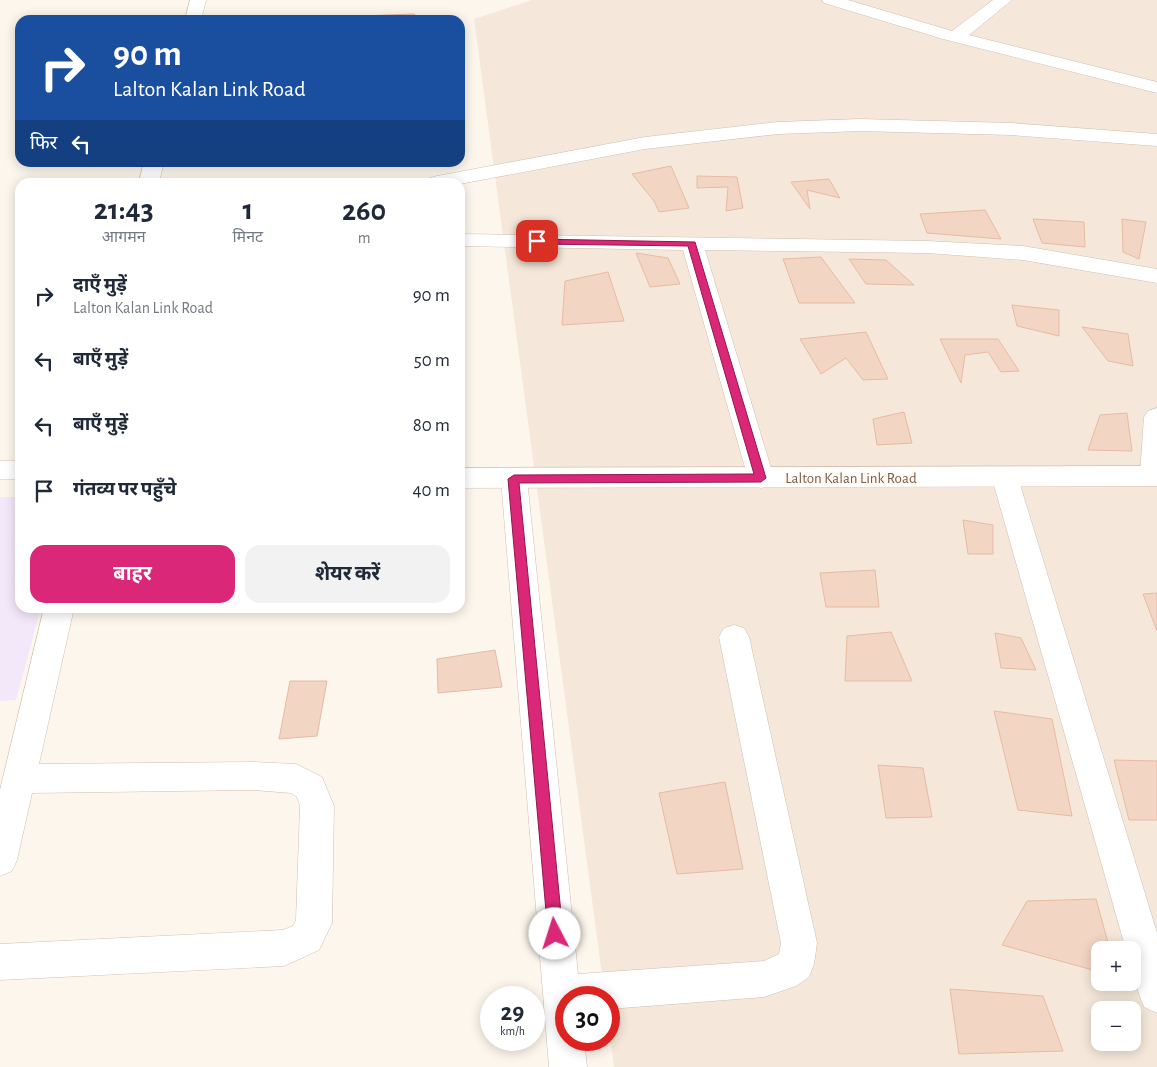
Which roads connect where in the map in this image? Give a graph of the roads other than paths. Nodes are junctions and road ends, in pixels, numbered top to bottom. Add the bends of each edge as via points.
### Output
1 (198, 0) edge
2 (830, 0) edge
3 (1004, 0) edge
4 (194, 15) edge
5 (956, 36) junction
6 (1157, 88) edge
7 (1157, 140) edge
8 (458, 178) edge
9 (465, 240) edge
10 (692, 244) junction
11 (1157, 276) edge
12 (1157, 417) edge
13 (0, 470) edge
14 (15, 470) edge
15 (1155, 475) edge
16 (465, 478) edge
17 (761, 478) junction
18 (1005, 478) junction
19 (514, 479) junction
20 (58, 613) edge
21 (734, 638) dead end
22 (14, 766) edge
23 (0, 860) edge
24 (0, 962) edge
25 (560, 986) edge
26 (620, 990) edge
27 (1157, 994) edge
28 (566, 1051) edge
29 (568, 1067) edge

1 - 4 street
2 - 5 street
3 - 5 street
5 - 6 street
7 - 8 street via 1011,129 860,125 785,127 645,143
9 - 10 street
10 - 11 street via 996,250
10 - 17 street
12 - 15 street
13 - 14 street
15 - 18 street, Lalton Kalan Link Road
16 - 19 street, Lalton Kalan Link Road
17 - 18 street, Lalton Kalan Link Road
17 - 19 street, Lalton Kalan Link Road
18 - 27 street
19 - 25 street
20 - 22 street
21 - 26 street via 798,943 796,964 783,974 764,979
22 - 23 street
22 - 24 street via 296,780 310,788 317,806 314,923 306,938 284,948
28 - 29 street

